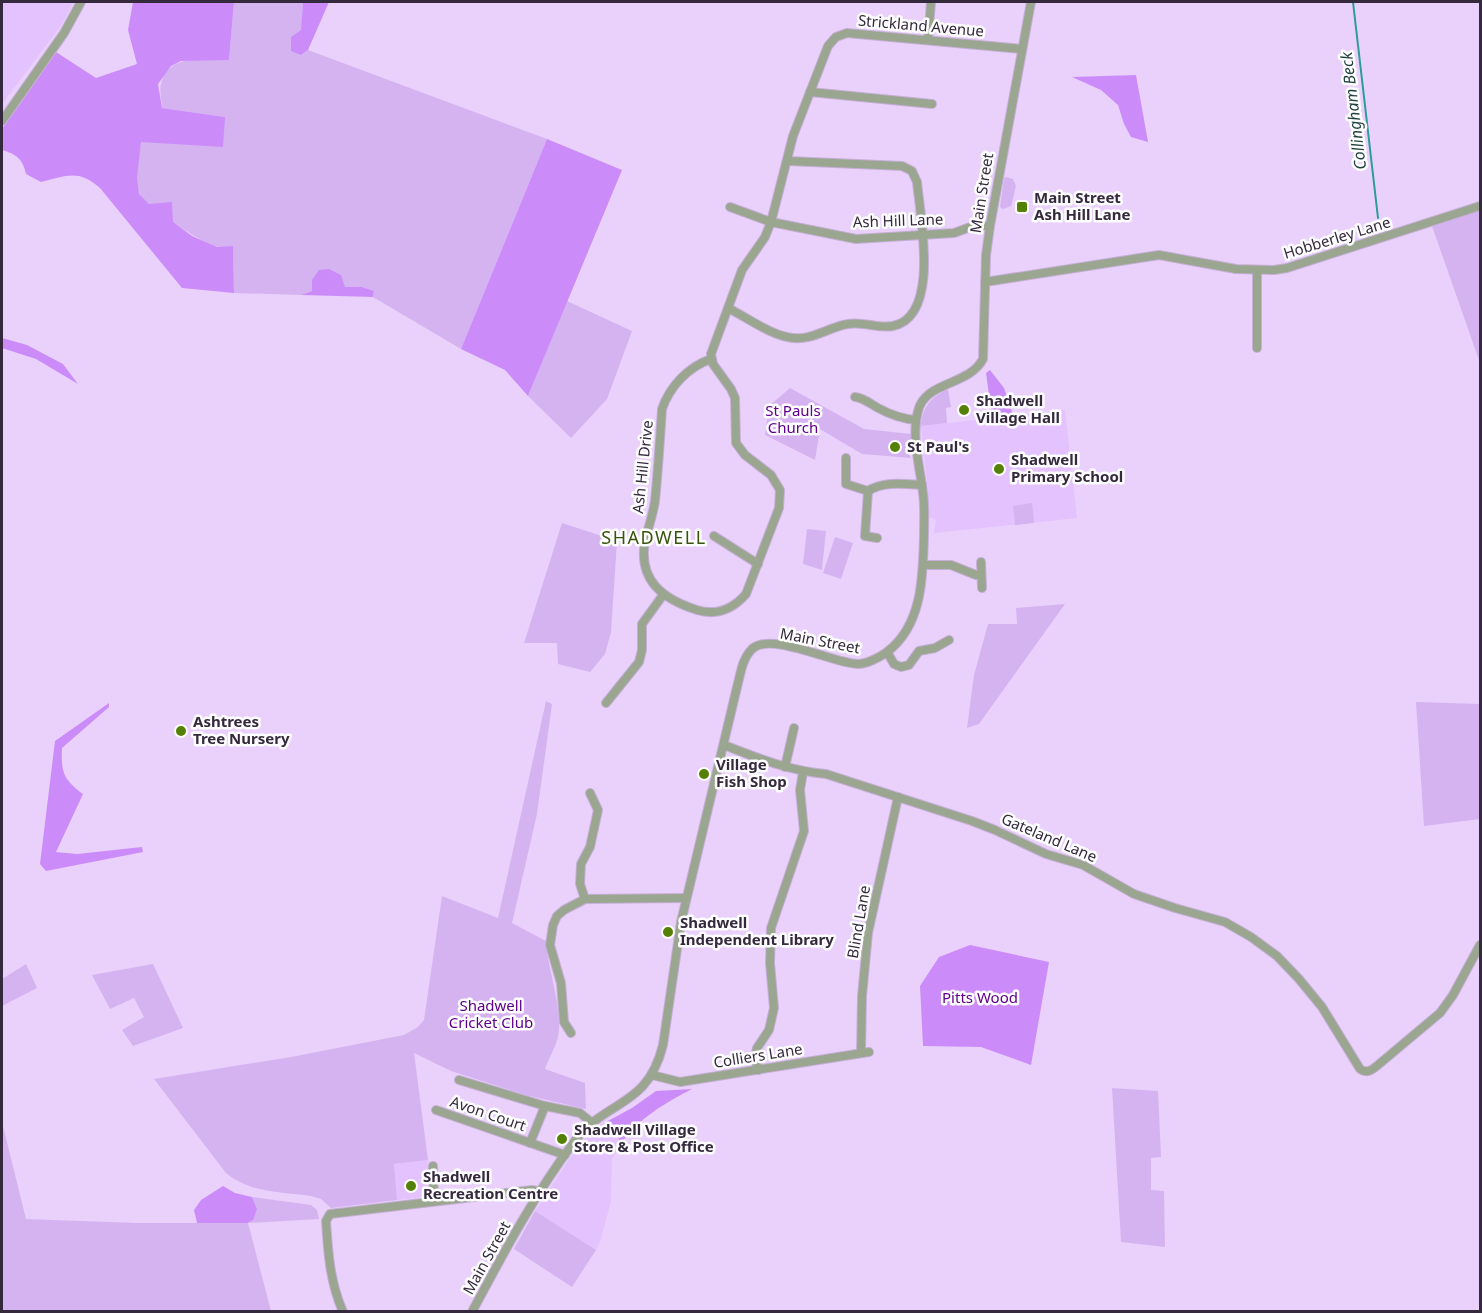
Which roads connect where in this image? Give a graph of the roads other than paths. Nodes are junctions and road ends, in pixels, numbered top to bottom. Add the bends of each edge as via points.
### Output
1 (81, 2) edge
2 (931, 2) edge
3 (1031, 2) edge
4 (928, 40) junction
5 (1022, 49) junction
6 (810, 92) junction
7 (932, 104) dead end
8 (2, 121) edge
9 (788, 160) junction
10 (1480, 206) edge
11 (730, 207) dead end
12 (771, 222) junction
13 (990, 226) junction
14 (922, 236) junction
15 (1257, 270) junction
16 (985, 282) junction
17 (728, 308) junction
18 (1257, 348) dead end
19 (711, 359) junction
20 (855, 396) dead end
21 (916, 420) junction
22 (846, 458) dead end
23 (922, 485) junction
24 (868, 491) junction
25 (714, 536) dead end
26 (877, 538) dead end
27 (981, 562) dead end
28 (758, 564) junction
29 (923, 565) junction
30 (981, 575) junction
31 (982, 588) dead end
32 (663, 595) junction
33 (948, 629) dead end
34 (887, 652) junction
35 (606, 703) dead end
36 (794, 728) dead end
37 (724, 745) junction
38 (785, 767) junction
39 (803, 772) junction
40 (590, 793) dead end
41 (898, 797) junction
42 (686, 898) junction
43 (585, 899) junction
44 (1480, 945) edge
45 (570, 1033) dead end
46 (865, 1052) joint
47 (758, 1070) junction
48 (652, 1075) junction
49 (459, 1080) dead end
50 (545, 1106) junction
51 (436, 1110) dead end
52 (591, 1122) junction
53 (530, 1143) junction
54 (565, 1155) junction
55 (433, 1166) dead end
56 (541, 1192) junction
57 (434, 1200) junction
58 (343, 1311) edge
59 (472, 1311) edge

1 - 8 street
2 - 4 street
3 - 5 street, Main Street
4 - 5 street, Strickland Avenue
4 - 6 street, Strickland Avenue via 841,34 831,40
5 - 13 street, Main Street
6 - 7 street
6 - 9 street, Strickland Avenue
9 - 12 street, Strickland Avenue
9 - 14 street via 908,168 917,182
10 - 15 street, Hobberley Lane via 1287,268
11 - 12 street, Ash Hill Lane
12 - 14 street, Ash Hill Lane via 856,239
12 - 17 street via 746,262
13 - 14 street, Ash Hill Lane
13 - 16 street, Main Street
14 - 17 street via 921,293 910,316 895,326 846,324 806,338 789,338
15 - 16 street, Hobberley Lane via 1159,255
15 - 18 street
16 - 21 street, Main Street via 985,342 980,364 968,375 925,398
17 - 19 street
19 - 28 street via 734,393 734,435 740,450 771,475 780,490 779,508
19 - 32 street, Ash Hill Drive via 674,383 662,409 655,502 644,555 646,570
20 - 21 street
21 - 23 street, Main Street
22 - 24 street via 846,484
23 - 24 street via 899,483
23 - 29 street, Main Street
24 - 26 street via 865,536
25 - 28 street
27 - 30 street
28 - 32 street via 746,594 730,608 718,612 707,612
29 - 30 street via 951,565
29 - 34 street, Main Street via 914,614 908,628
30 - 31 street
32 - 35 street via 642,624 639,662
33 - 34 street via 951,641 919,651 909,665 894,664
34 - 37 street, Main Street via 858,664 797,648 753,648 743,664
36 - 38 street
37 - 38 street, Gateland Lane
37 - 42 street, Main Street
38 - 39 street, Gateland Lane
39 - 41 street, Gateland Lane via 826,774
39 - 47 street via 800,790 804,831 771,928 774,1008 769,1030 757,1048
40 - 43 street via 598,810 590,847 581,864 580,884
41 - 44 street, Gateland Lane via 1083,865 1153,901 1225,921 1277,956 1299,979 1365,1071 1440,1013
41 - 46 street, Blind Lane via 868,933 862,996
42 - 43 street
42 - 48 street, Main Street via 663,1045
43 - 45 street via 557,916 550,945 559,968 564,1022
46 - 47 street, Colliers Lane
47 - 48 street, Colliers Lane via 680,1082
48 - 52 street, Main Street via 641,1090
49 - 50 street, Avon Court
50 - 52 street, Avon Court via 580,1113
50 - 53 street, Avon Court
51 - 53 street, Avon Court
52 - 54 street, Main Street
53 - 54 street, Avon Court
54 - 56 street, Main Street
55 - 57 street
56 - 57 street
56 - 59 street, Main Street
57 - 58 street via 328,1216 330,1270

